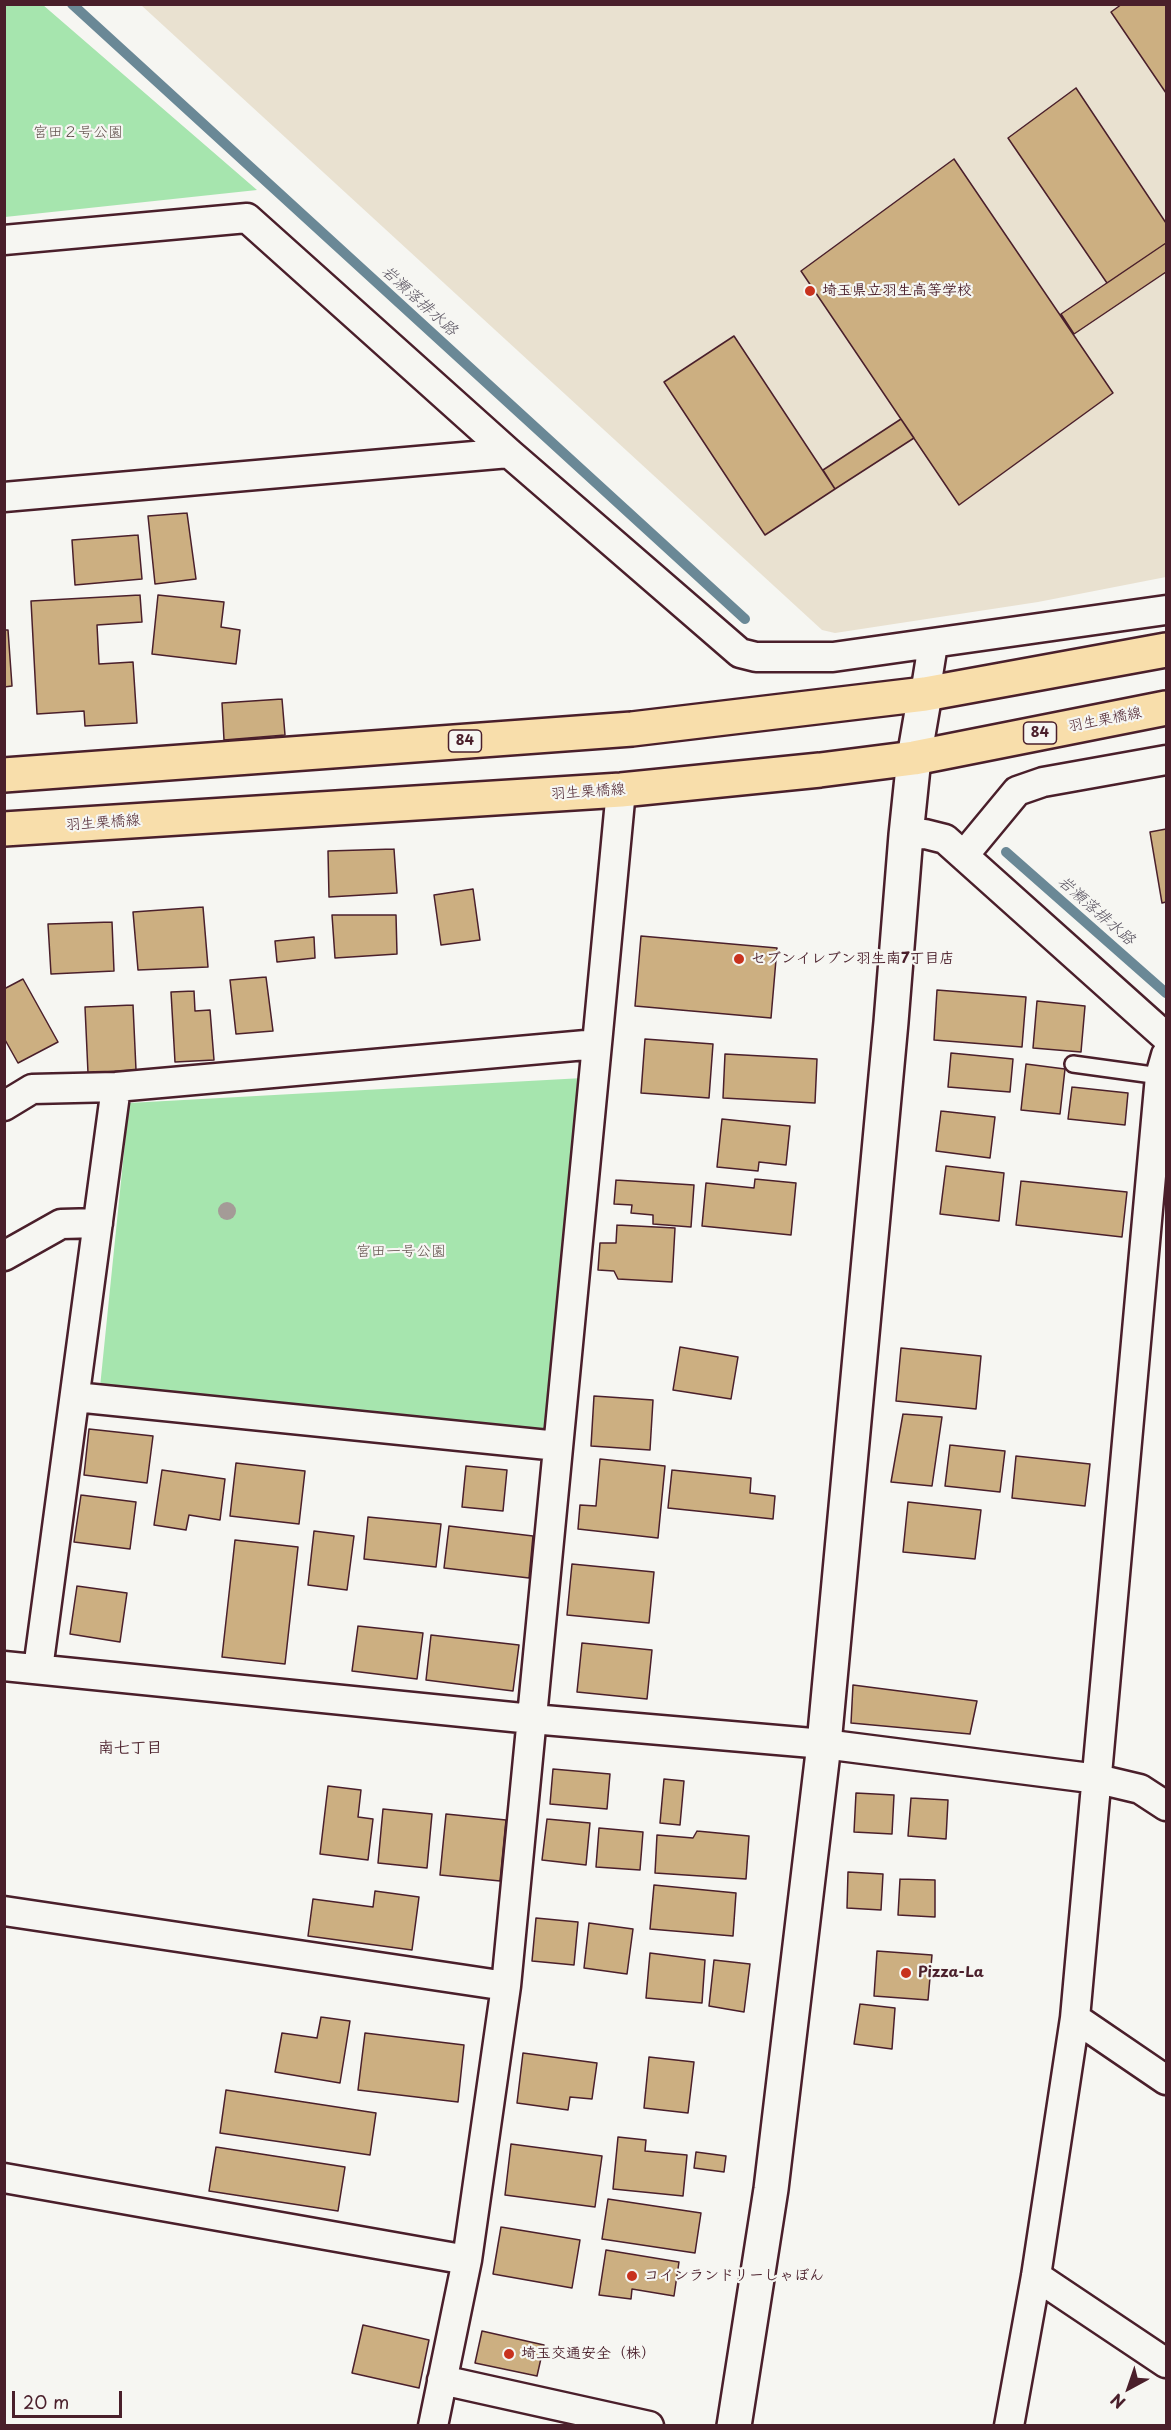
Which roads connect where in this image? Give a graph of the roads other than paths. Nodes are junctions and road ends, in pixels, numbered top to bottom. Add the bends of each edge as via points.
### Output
1 (4, 240) edge
2 (509, 453) junction
3 (4, 497) edge
4 (1167, 610) edge
5 (933, 644) junction
6 (1167, 650) edge
7 (925, 694) junction
8 (1167, 708) edge
9 (914, 758) junction
10 (1167, 760) edge
11 (4, 775) edge
12 (621, 790) junction
13 (4, 829) edge
14 (906, 835) junction
15 (964, 855) junction
16 (1167, 1037) edge
17 (597, 1044) junction
18 (1073, 1064) dead end
19 (1163, 1066) edge
20 (116, 1087) junction
21 (4, 1106) edge
22 (98, 1223) junction
23 (4, 1256) edge
24 (75, 1397) junction
25 (558, 1446) junction
26 (4, 1666) edge
27 (38, 1669) junction
28 (532, 1719) junction
29 (824, 1744) junction
30 (1098, 1779) junction
31 (1167, 1806) edge
32 (4, 1911) edge
33 (506, 1986) junction
34 (1075, 2018) junction
35 (1167, 2080) edge
36 (4, 2178) edge
37 (467, 2260) junction
38 (1036, 2276) junction
39 (1167, 2363) edge
40 (442, 2380) junction
41 (433, 2426) edge
42 (649, 2426) edge
43 (734, 2426) edge
44 (1009, 2426) edge

1 - 2 street via 247,218
2 - 3 street
2 - 5 street via 740,653 756,657 833,657
4 - 5 street
5 - 7 street
6 - 7 main road, 84
7 - 9 street
7 - 11 main road, 84 via 632,729
8 - 9 main road, 羽生栗橋線 / 84
9 - 12 main road, 羽生栗橋線 / 84
9 - 14 street
10 - 15 street via 1043,782 1017,792
12 - 13 main road, 羽生栗橋線 / 84
12 - 17 street
14 - 15 street via 945,839
14 - 29 street
15 - 16 street
17 - 20 street
17 - 25 street
18 - 19 lane
19 - 30 street
20 - 21 street via 32,1089
20 - 22 street
22 - 23 street via 61,1224
22 - 24 street
24 - 25 street
24 - 27 street
25 - 28 street
26 - 27 street
27 - 28 street
28 - 29 street
28 - 33 street
29 - 30 street
29 - 43 street via 771,2189
30 - 31 street via 1140,1789
30 - 34 street
32 - 33 street
33 - 37 street
34 - 35 street
34 - 38 street
36 - 37 street
37 - 40 street
38 - 39 street
38 - 44 street
40 - 41 street
40 - 42 street

